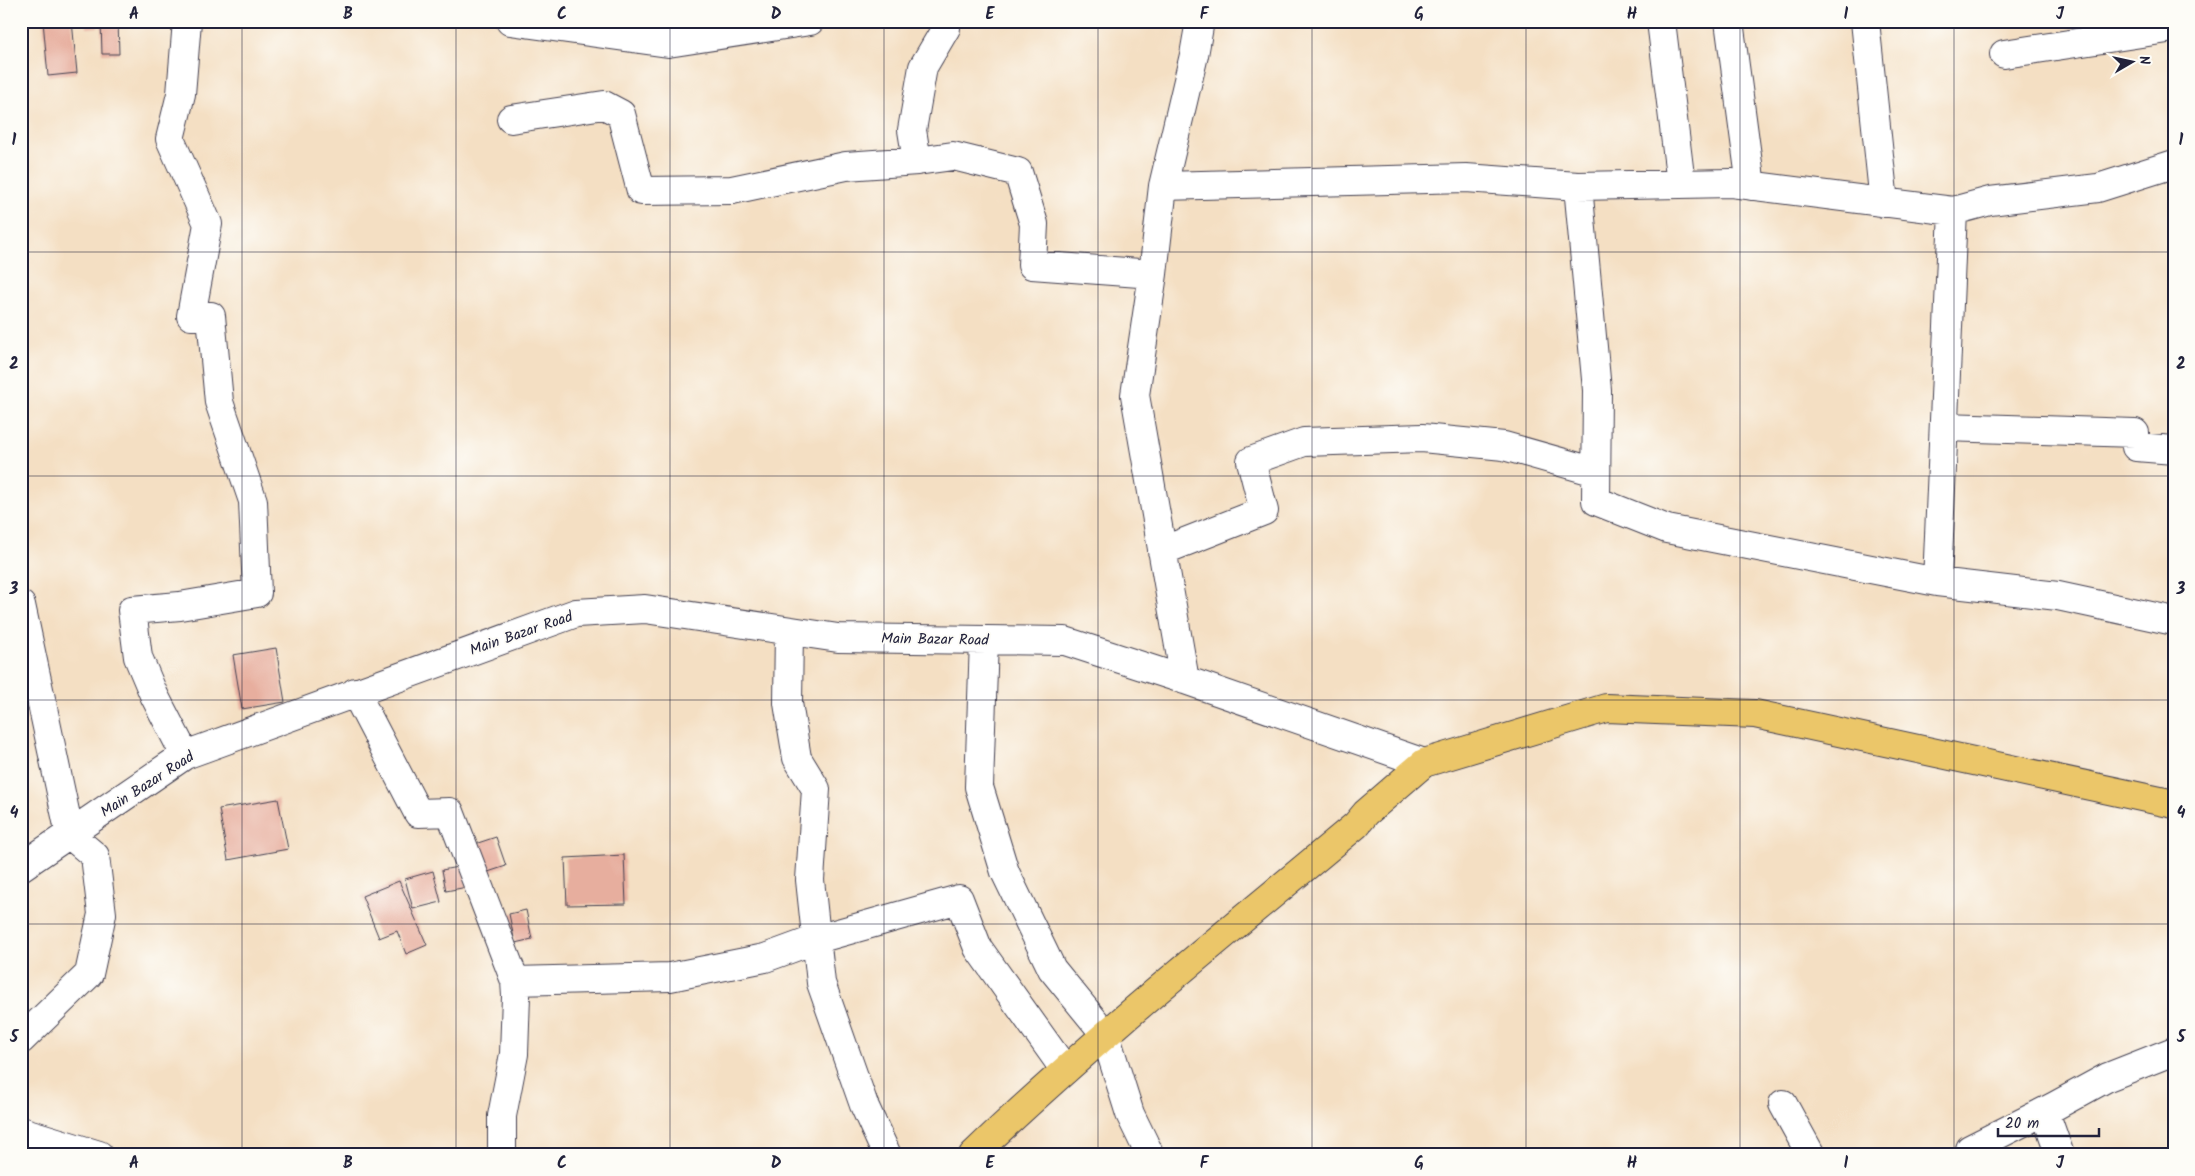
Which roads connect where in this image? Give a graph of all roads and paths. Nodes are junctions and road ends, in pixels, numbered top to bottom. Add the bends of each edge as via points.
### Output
1 (187, 21) edge
2 (510, 21) edge
3 (810, 21) edge
4 (1200, 21) edge
5 (1661, 21) edge
6 (1729, 21) edge
7 (1865, 21) edge
8 (939, 23) edge
9 (566, 25) edge
10 (2174, 28) edge
11 (2004, 54) dead end
12 (511, 119) dead end
13 (917, 161) junction
14 (2174, 164) edge
15 (1681, 184) junction
16 (1163, 186) junction
17 (1578, 186) junction
18 (1750, 186) junction
19 (1884, 203) junction
20 (1953, 212) junction
21 (1153, 274) junction
22 (1944, 427) junction
23 (2174, 450) edge
24 (1596, 472) junction
25 (1162, 551) junction
26 (1937, 582) junction
27 (21, 605) edge
28 (2174, 620) edge
29 (789, 631) junction
30 (984, 640) junction
31 (1185, 680) junction
32 (355, 692) junction
33 (185, 755) junction
34 (1424, 763) junction
35 (2174, 804) edge
36 (70, 835) junction
37 (21, 867) edge
38 (817, 939) junction
39 (515, 982) junction
40 (1105, 1034) junction
41 (21, 1040) edge
42 (2174, 1051) edge
43 (1064, 1070) junction
44 (1783, 1104) dead end
45 (2045, 1112) junction
46 (21, 1132) edge
47 (1970, 1149) dead end
48 (99, 1155) edge
49 (502, 1155) edge
50 (887, 1155) edge
51 (973, 1155) edge
52 (1150, 1155) edge
53 (1811, 1155) edge
54 (2060, 1155) edge

1 - 33 street via 180,94 170,139 208,224 191,316 211,316 218,402 253,501 257,593 180,606 132,610 138,657
2 - 9 street
3 - 9 street via 668,43
4 - 16 street
5 - 15 street
6 - 18 street
7 - 19 street
8 - 13 street via 923,67 912,130
10 - 11 street
12 - 13 street via 604,105 621,114 641,191 732,190 846,166
13 - 21 street via 953,156 1018,172 1034,224 1032,265
14 - 20 street via 2098,188 1990,201
15 - 17 street
15 - 18 street
16 - 17 street via 1466,178
16 - 21 street
17 - 24 street via 1597,390
18 - 19 street
19 - 20 street
20 - 22 street
21 - 25 street via 1135,395
22 - 23 street via 2135,433 2136,447
22 - 26 street
24 - 25 street via 1504,446 1422,438 1304,442 1251,461 1264,510
24 - 26 street via 1596,501 1667,529
25 - 31 street
26 - 28 street via 2058,596
27 - 36 street
29 - 30 street, Main Bazar Road via 838,638
29 - 32 street, Main Bazar Road via 644,609 576,613
29 - 38 street via 788,703 796,758 816,789 810,880
30 - 31 street, Main Bazar Road via 1065,641
30 - 40 street via 979,787 1005,872 1052,969
31 - 34 street, Main Bazar Road
32 - 33 street, Main Bazar Road
32 - 39 street via 418,813 450,812
33 - 36 street, Main Bazar Road
34 - 35 main road via 1606,708 1756,714
34 - 40 main road via 1356,825
36 - 37 street, Main Bazar Road
36 - 41 street via 95,856 102,914 89,974
38 - 39 street via 765,958 670,977
38 - 43 street via 959,899 978,948
38 - 50 street via 821,983 864,1105
39 - 49 street via 514,1054 502,1116
40 - 43 main road
40 - 52 street via 1130,1114
42 - 45 street via 2108,1077
43 - 51 main road
44 - 53 street
45 - 47 street
45 - 54 street
46 - 48 street

